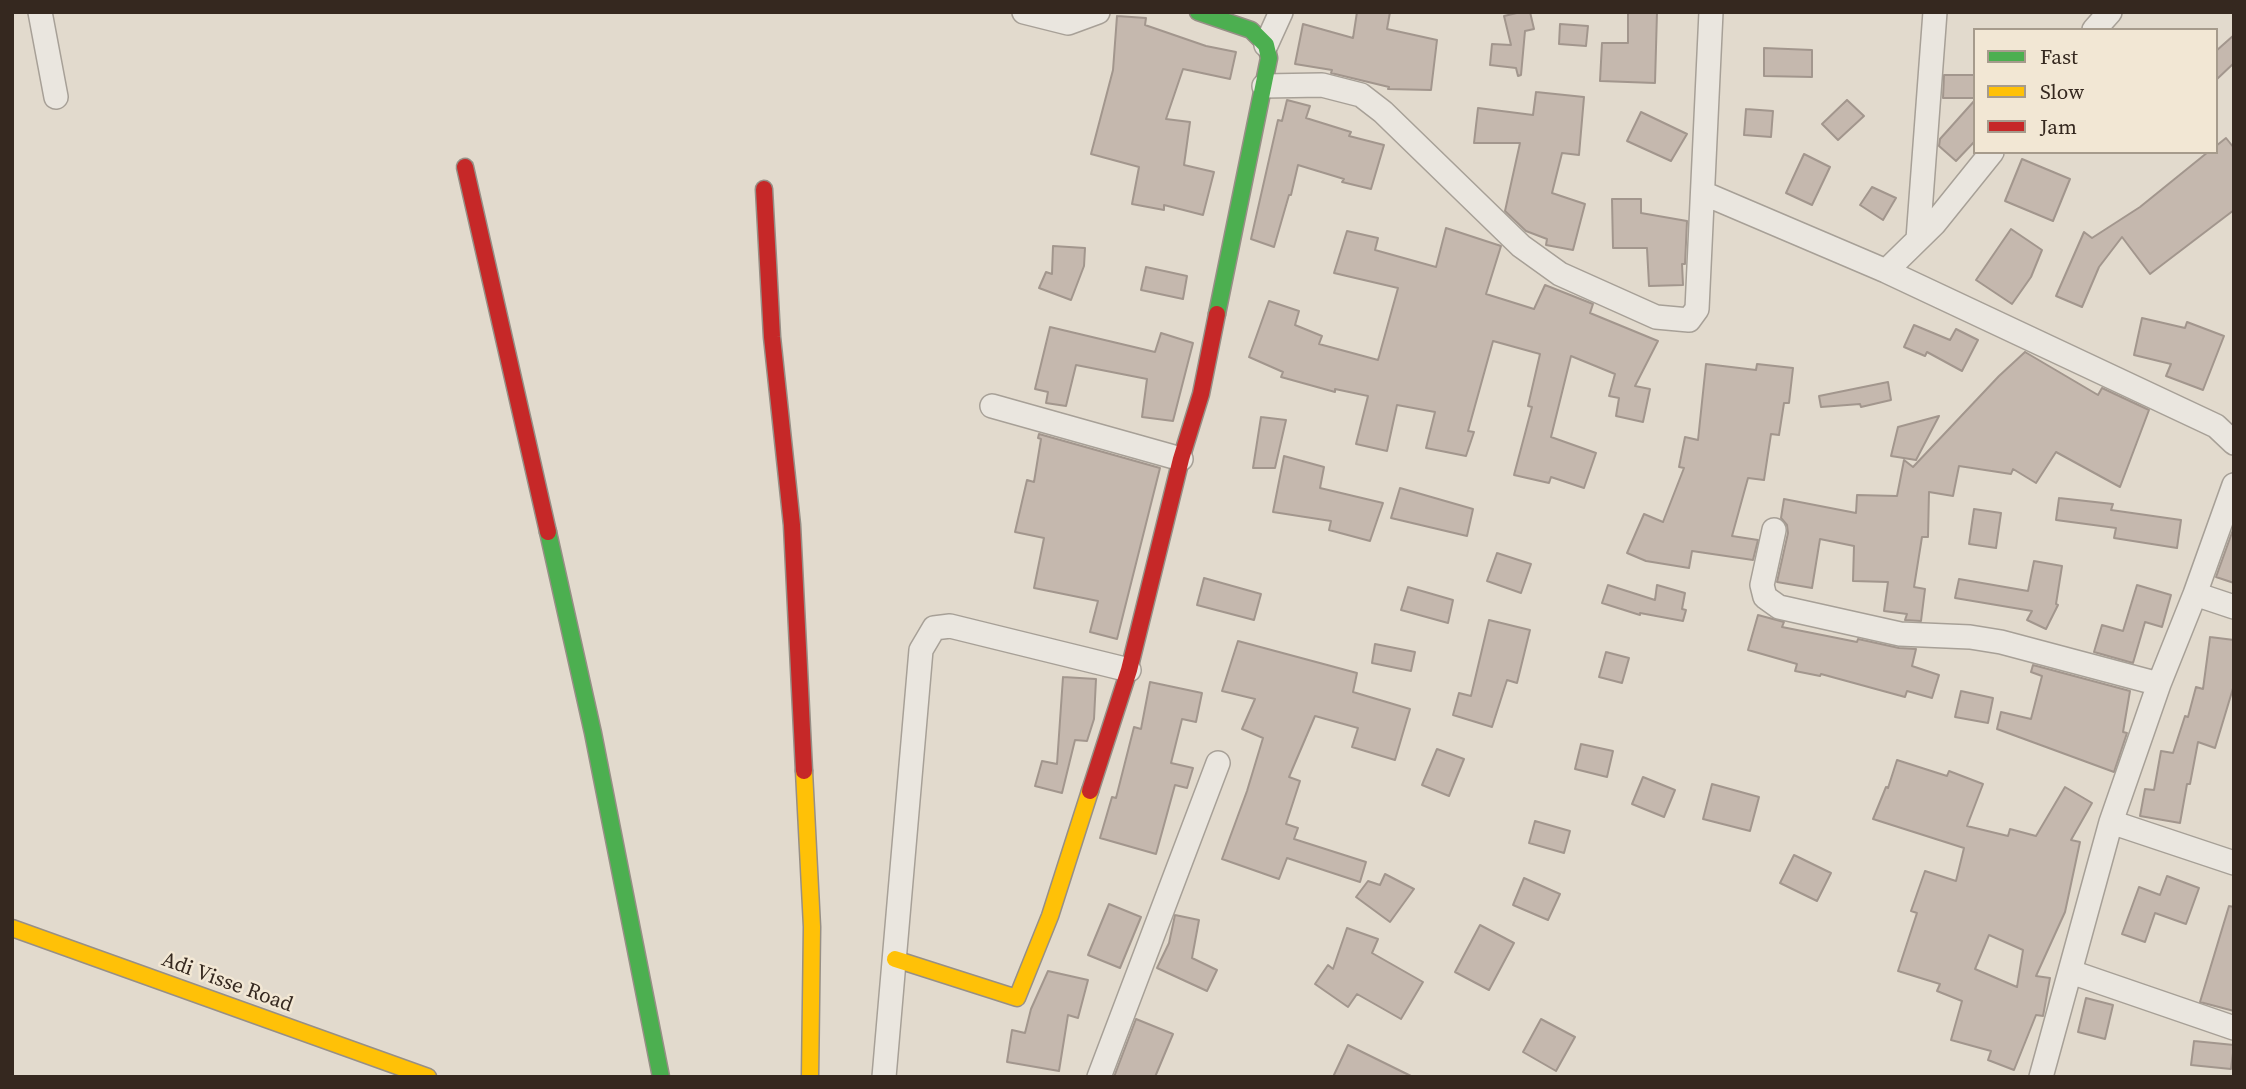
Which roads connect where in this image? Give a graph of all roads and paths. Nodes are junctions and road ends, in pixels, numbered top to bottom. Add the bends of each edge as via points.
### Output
1 (40, 12) edge
2 (1024, 12) edge
3 (1098, 12) edge
4 (1198, 12) edge
5 (1280, 12) edge
6 (1711, 12) edge
7 (1935, 12) edge
8 (2110, 12) edge
9 (2096, 28) edge
10 (1266, 45) junction
11 (1264, 86) junction
12 (57, 97) dead end
13 (1990, 154) edge
14 (465, 167) dead end
15 (764, 189) dead end
16 (1703, 193) junction
17 (1918, 239) junction
18 (1886, 271) junction
19 (992, 406) dead end
20 (2234, 443) edge
21 (1181, 459) junction
22 (2234, 485) edge
23 (1774, 530) dead end
24 (2194, 594) junction
25 (2234, 607) edge
26 (1129, 670) junction
27 (2159, 684) junction
28 (1218, 763) dead end
29 (2111, 822) junction
30 (2234, 863) edge
31 (12, 928) edge
32 (895, 959) junction
33 (2071, 972) junction
34 (2234, 1028) edge
35 (428, 1077) edge
36 (661, 1077) edge
37 (810, 1077) edge
38 (884, 1077) edge
39 (1099, 1077) edge
40 (2041, 1077) edge

1 - 12 street
2 - 3 street via 1068,23
4 - 10 street via 1251,30
5 - 10 street
6 - 16 street
7 - 17 street
8 - 9 street
10 - 11 street via 1269,58
11 - 16 street via 1322,85 1361,95 1521,246 1560,274 1656,317 1689,320 1697,309
11 - 21 street via 1201,394
13 - 17 street
14 - 36 street via 593,733
15 - 37 street via 772,337 792,526 812,927
16 - 18 street
17 - 18 street
18 - 20 street via 2216,426
19 - 21 street
21 - 26 street
22 - 24 street
23 - 27 street via 1762,585 1765,597 1779,607 1900,634 2001,642
24 - 25 street
24 - 27 street
26 - 32 street via 1050,916 1017,998
26 - 32 street via 950,626 934,628 921,650
27 - 29 street
28 - 39 street
29 - 30 street
29 - 33 street
31 - 35 street, Adi Visse Road
32 - 38 street
33 - 34 street
33 - 40 street

